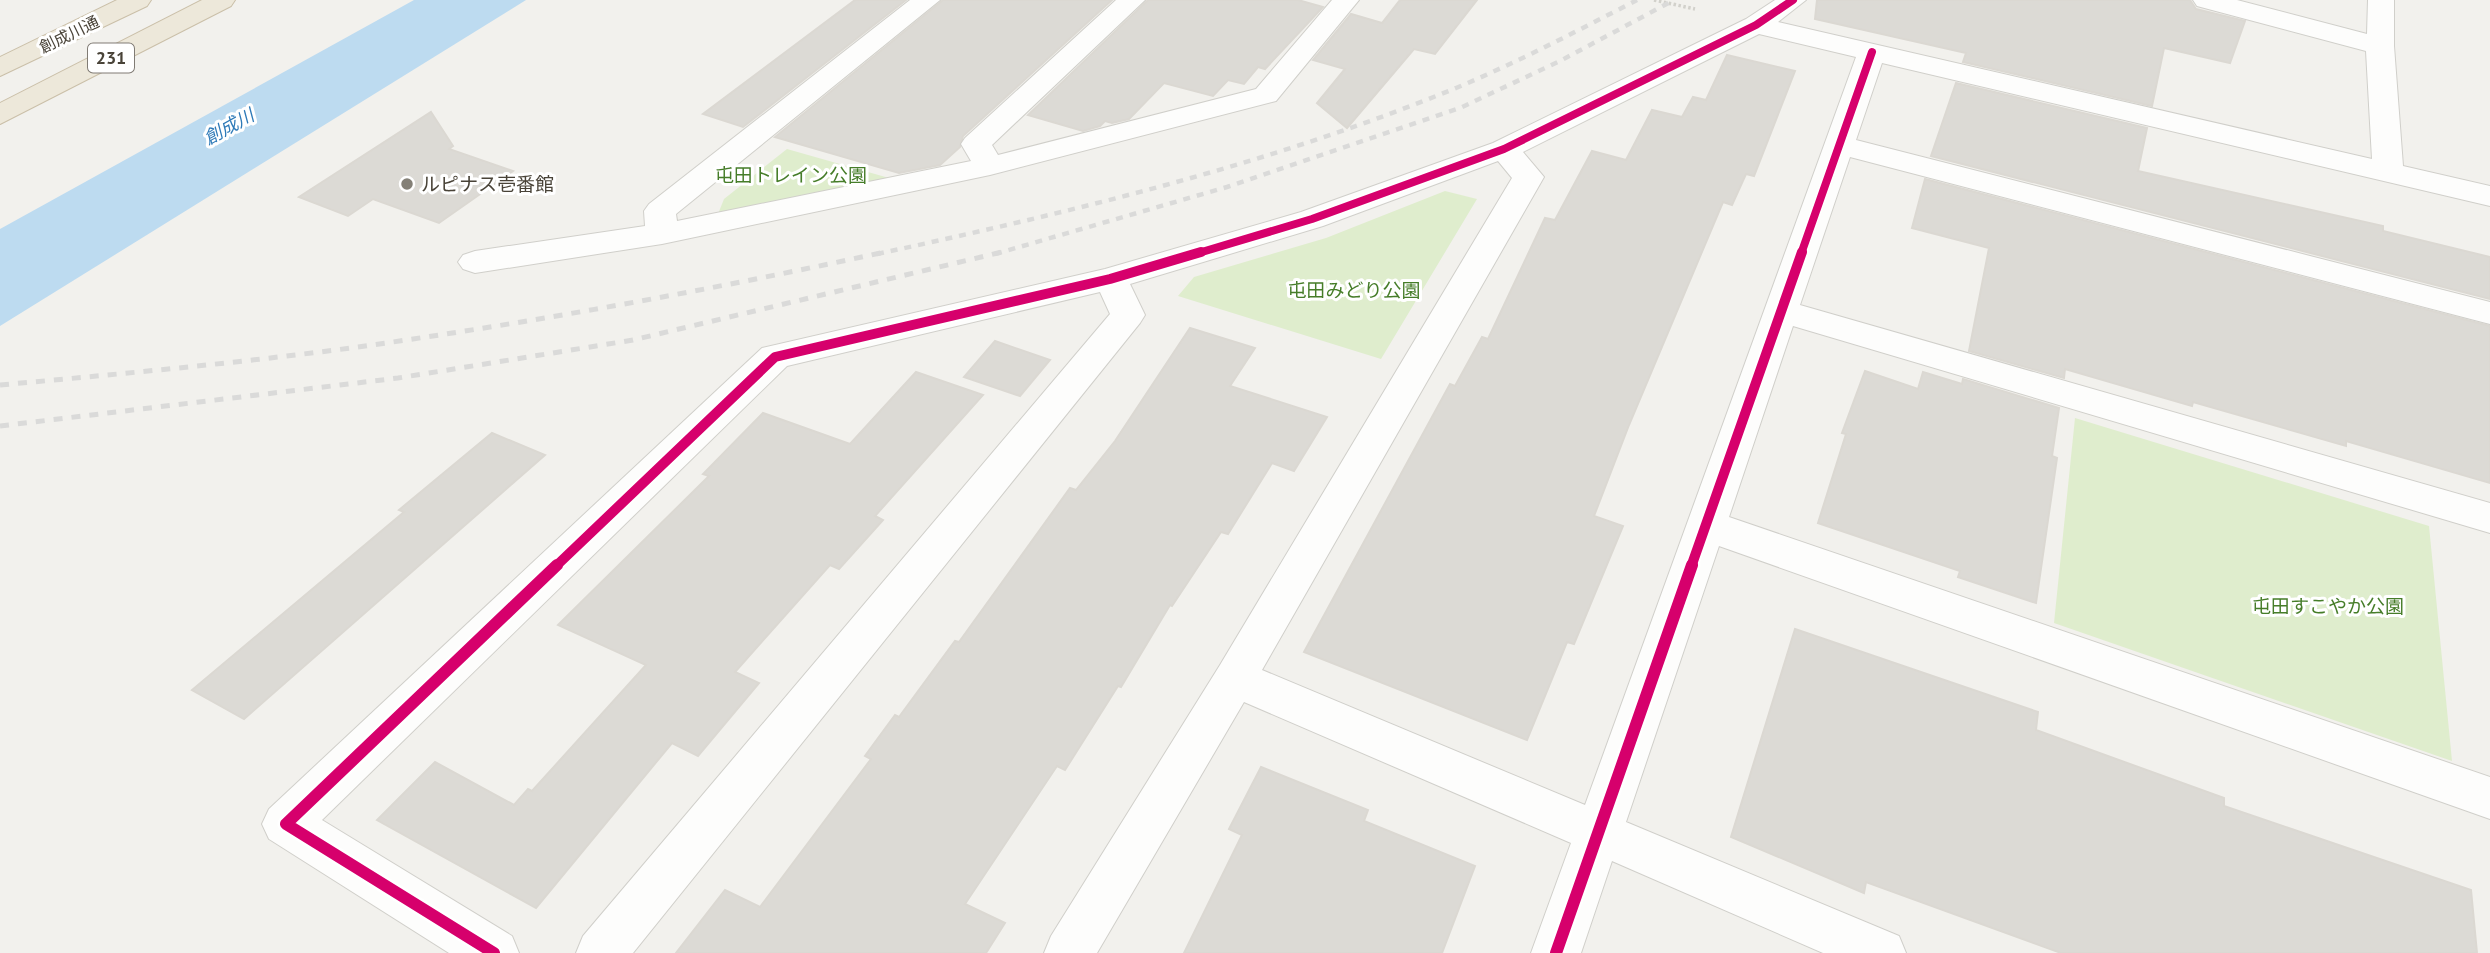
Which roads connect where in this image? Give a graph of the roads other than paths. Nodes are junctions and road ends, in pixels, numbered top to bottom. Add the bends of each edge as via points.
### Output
1 (138, 0) edge
2 (222, 0) edge
3 (927, 0) edge
4 (1132, 0) edge
5 (1346, 0) edge
6 (1793, 0) edge
7 (2206, 0) edge
8 (2381, 0) edge
9 (1756, 25) junction
10 (2379, 46) junction
11 (1871, 52) junction
12 (0, 68) edge
13 (0, 115) edge
14 (1840, 145) junction
15 (1504, 149) junction
16 (990, 166) junction
17 (2388, 172) junction
18 (2490, 195) edge
19 (662, 234) junction
20 (475, 262) dead end
21 (1110, 279) junction
22 (1781, 311) junction
23 (2490, 313) edge
24 (2490, 518) edge
25 (1705, 525) junction
26 (1235, 678) junction
27 (2490, 798) edge
28 (1598, 831) junction
29 (478, 949) edge
30 (601, 953) edge
31 (1069, 953) edge
32 (1556, 953) edge
33 (1881, 953) edge

1 - 12 highway, 創成川通 / 231
2 - 13 highway, 231
3 - 19 street via 660,211
4 - 16 street via 976,144
5 - 16 street via 1266,95
6 - 9 street
7 - 10 street
8 - 10 street
9 - 11 street
9 - 15 street
10 - 17 street
11 - 14 street
11 - 17 street
14 - 22 street
14 - 23 street
15 - 21 street via 1312,219
15 - 26 street via 1528,177
16 - 19 street
17 - 18 street
19 - 20 street
21 - 29 street via 775,358 286,824
21 - 30 street via 1128,315
22 - 24 street
22 - 25 street
25 - 27 street
25 - 28 street
26 - 28 street
26 - 31 street
28 - 32 street
28 - 33 street

